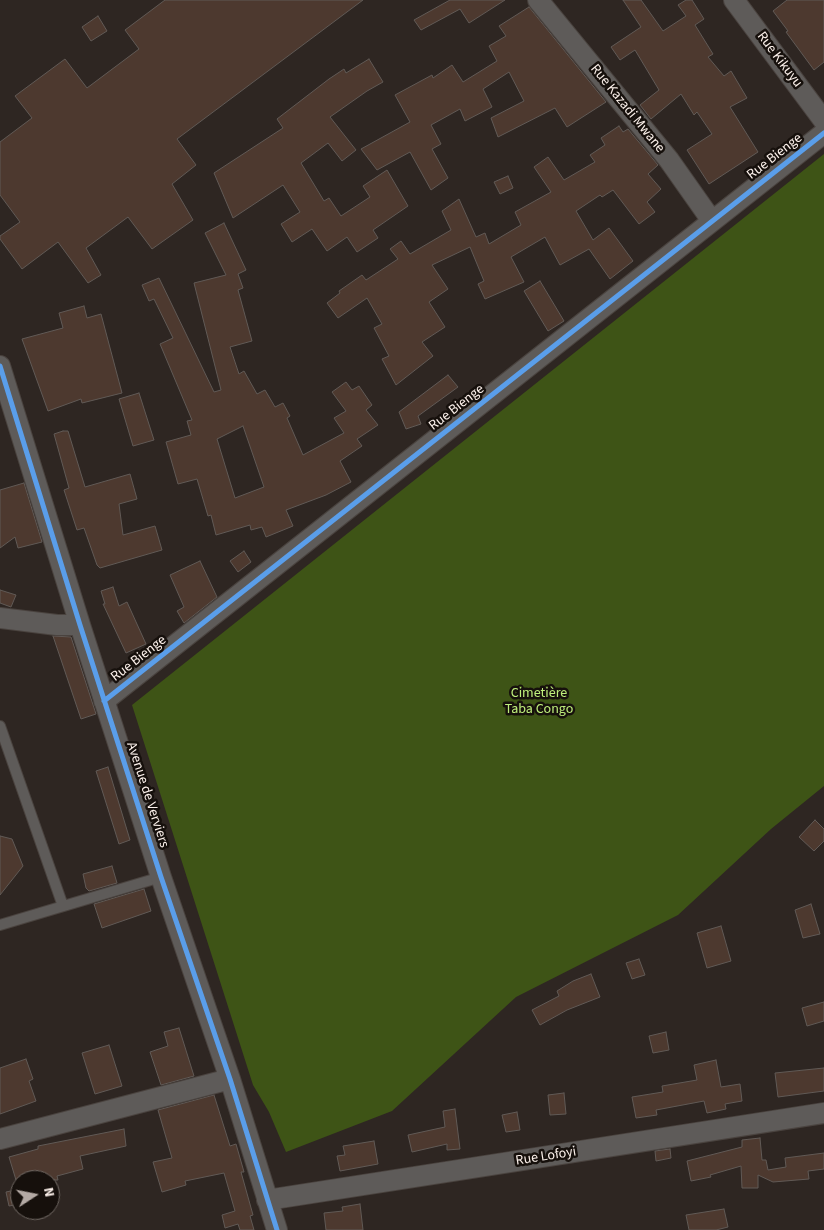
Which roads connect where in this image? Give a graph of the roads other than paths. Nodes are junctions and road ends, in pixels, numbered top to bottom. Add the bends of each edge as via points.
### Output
1 (538, 0) edge
2 (734, 0) edge
3 (824, 121) edge
4 (824, 133) edge
5 (712, 221) junction
6 (0, 366) edge
7 (0, 618) edge
8 (80, 625) junction
9 (104, 701) junction
10 (0, 726) edge
11 (161, 877) junction
12 (63, 906) junction
13 (0, 925) edge
14 (230, 1080) junction
15 (824, 1114) edge
16 (0, 1139) edge
17 (267, 1200) junction
18 (277, 1230) edge

1 - 5 street, Rue Kazadi Mwane via 669,160
2 - 3 street, Rue Kikuyu
4 - 5 street, Rue Bienge
5 - 9 street, Rue Bienge
6 - 8 street, Avenue de Verviers
7 - 8 street
8 - 9 street, Avenue de Verviers
9 - 11 street, Avenue de Verviers
10 - 12 lane
11 - 12 lane
11 - 14 street, Avenue de Verviers
12 - 13 lane
14 - 16 street
14 - 17 street, Avenue de Verviers
15 - 17 street, Rue Lofoyi
17 - 18 street, Avenue de Verviers

